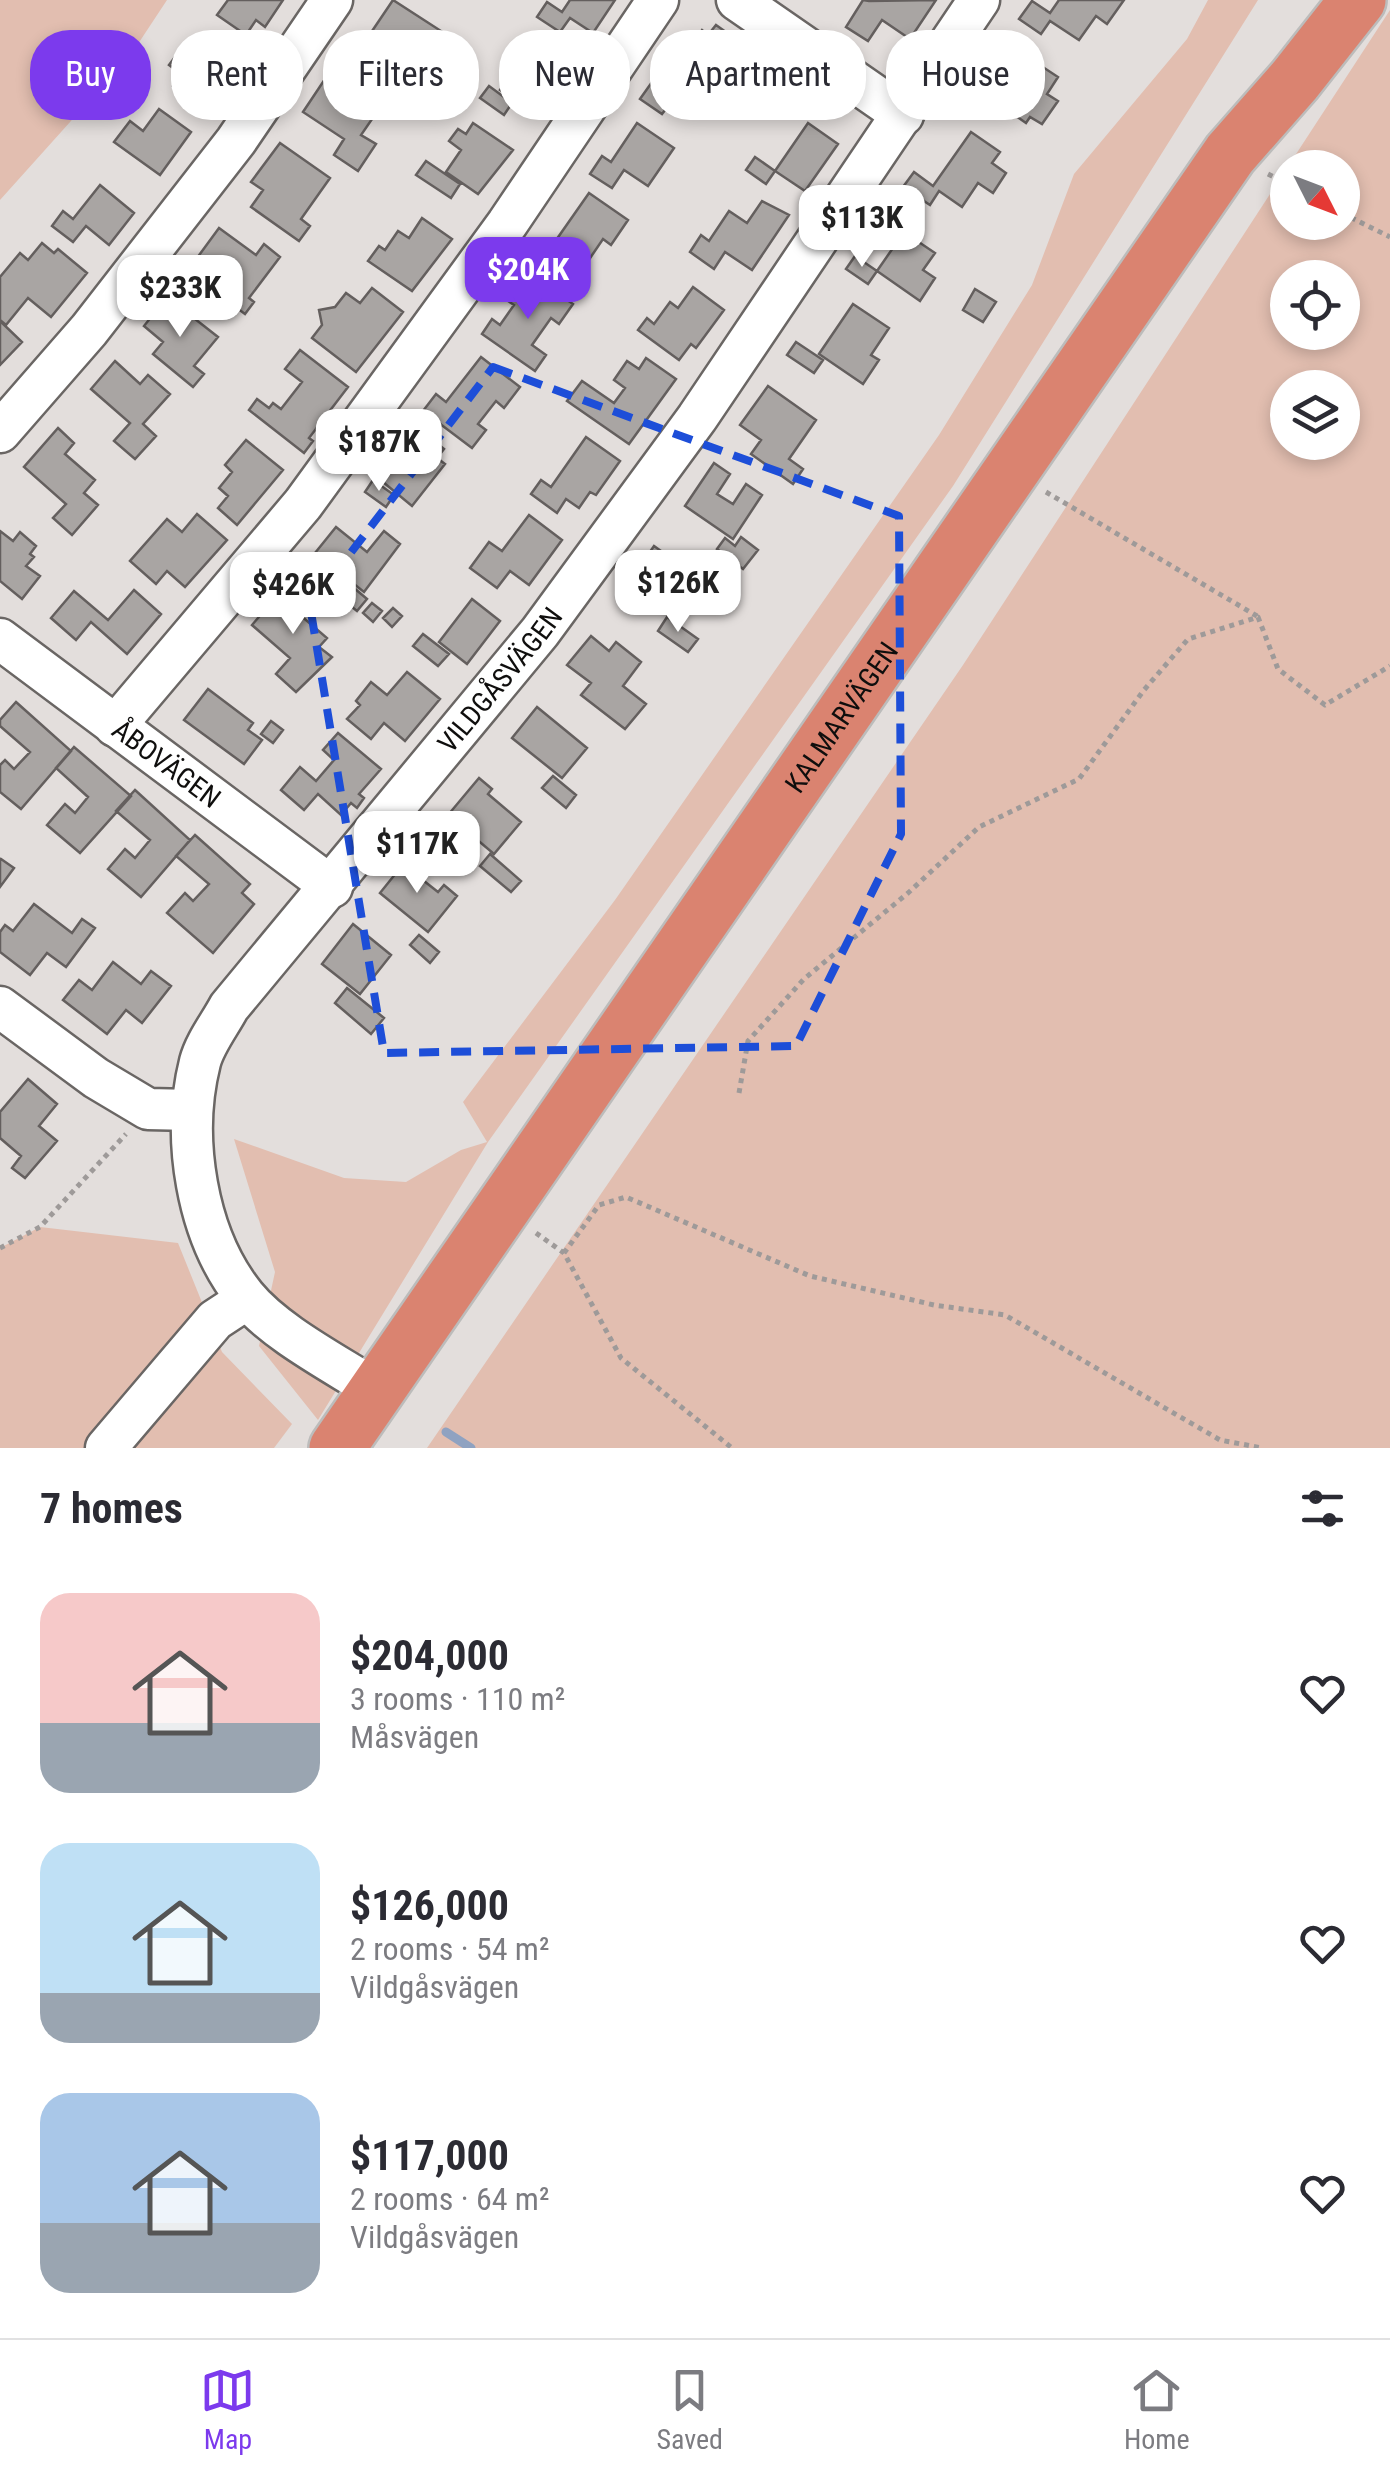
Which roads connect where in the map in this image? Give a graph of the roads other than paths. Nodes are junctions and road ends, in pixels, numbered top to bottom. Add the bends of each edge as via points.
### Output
1 (332, 0) edge
2 (658, 0) edge
3 (737, 0) edge
4 (979, 0) edge
5 (1358, 0) edge
6 (959, 30) edge
7 (886, 103) edge
8 (900, 120) edge
9 (0, 432) edge
10 (0, 639) edge
11 (115, 726) junction
12 (332, 887) junction
13 (0, 1007) edge
14 (192, 1110) junction
15 (247, 1299) junction
16 (376, 1390) junction
17 (106, 1448) edge
18 (337, 1448) edge

1 - 9 street via 236,141
2 - 11 street via 507,224 303,504
3 - 7 street
4 - 6 street, VILDGÅSVÄGEN
5 - 16 highway, KALMARVÄGEN via 1230,154
8 - 12 street, VILDGÅSVÄGEN via 540,632
10 - 11 street, ÅBOVÄGEN
11 - 12 street, ÅBOVÄGEN
12 - 14 street, VILDGÅSVÄGEN via 229,1008 201,1057
13 - 14 street via 148,1109
14 - 15 street, VILDGÅSVÄGEN via 195,1166 209,1226
15 - 16 street, VILDGÅSVÄGEN
15 - 17 street via 215,1320
16 - 18 highway, KALMARVÄGEN

